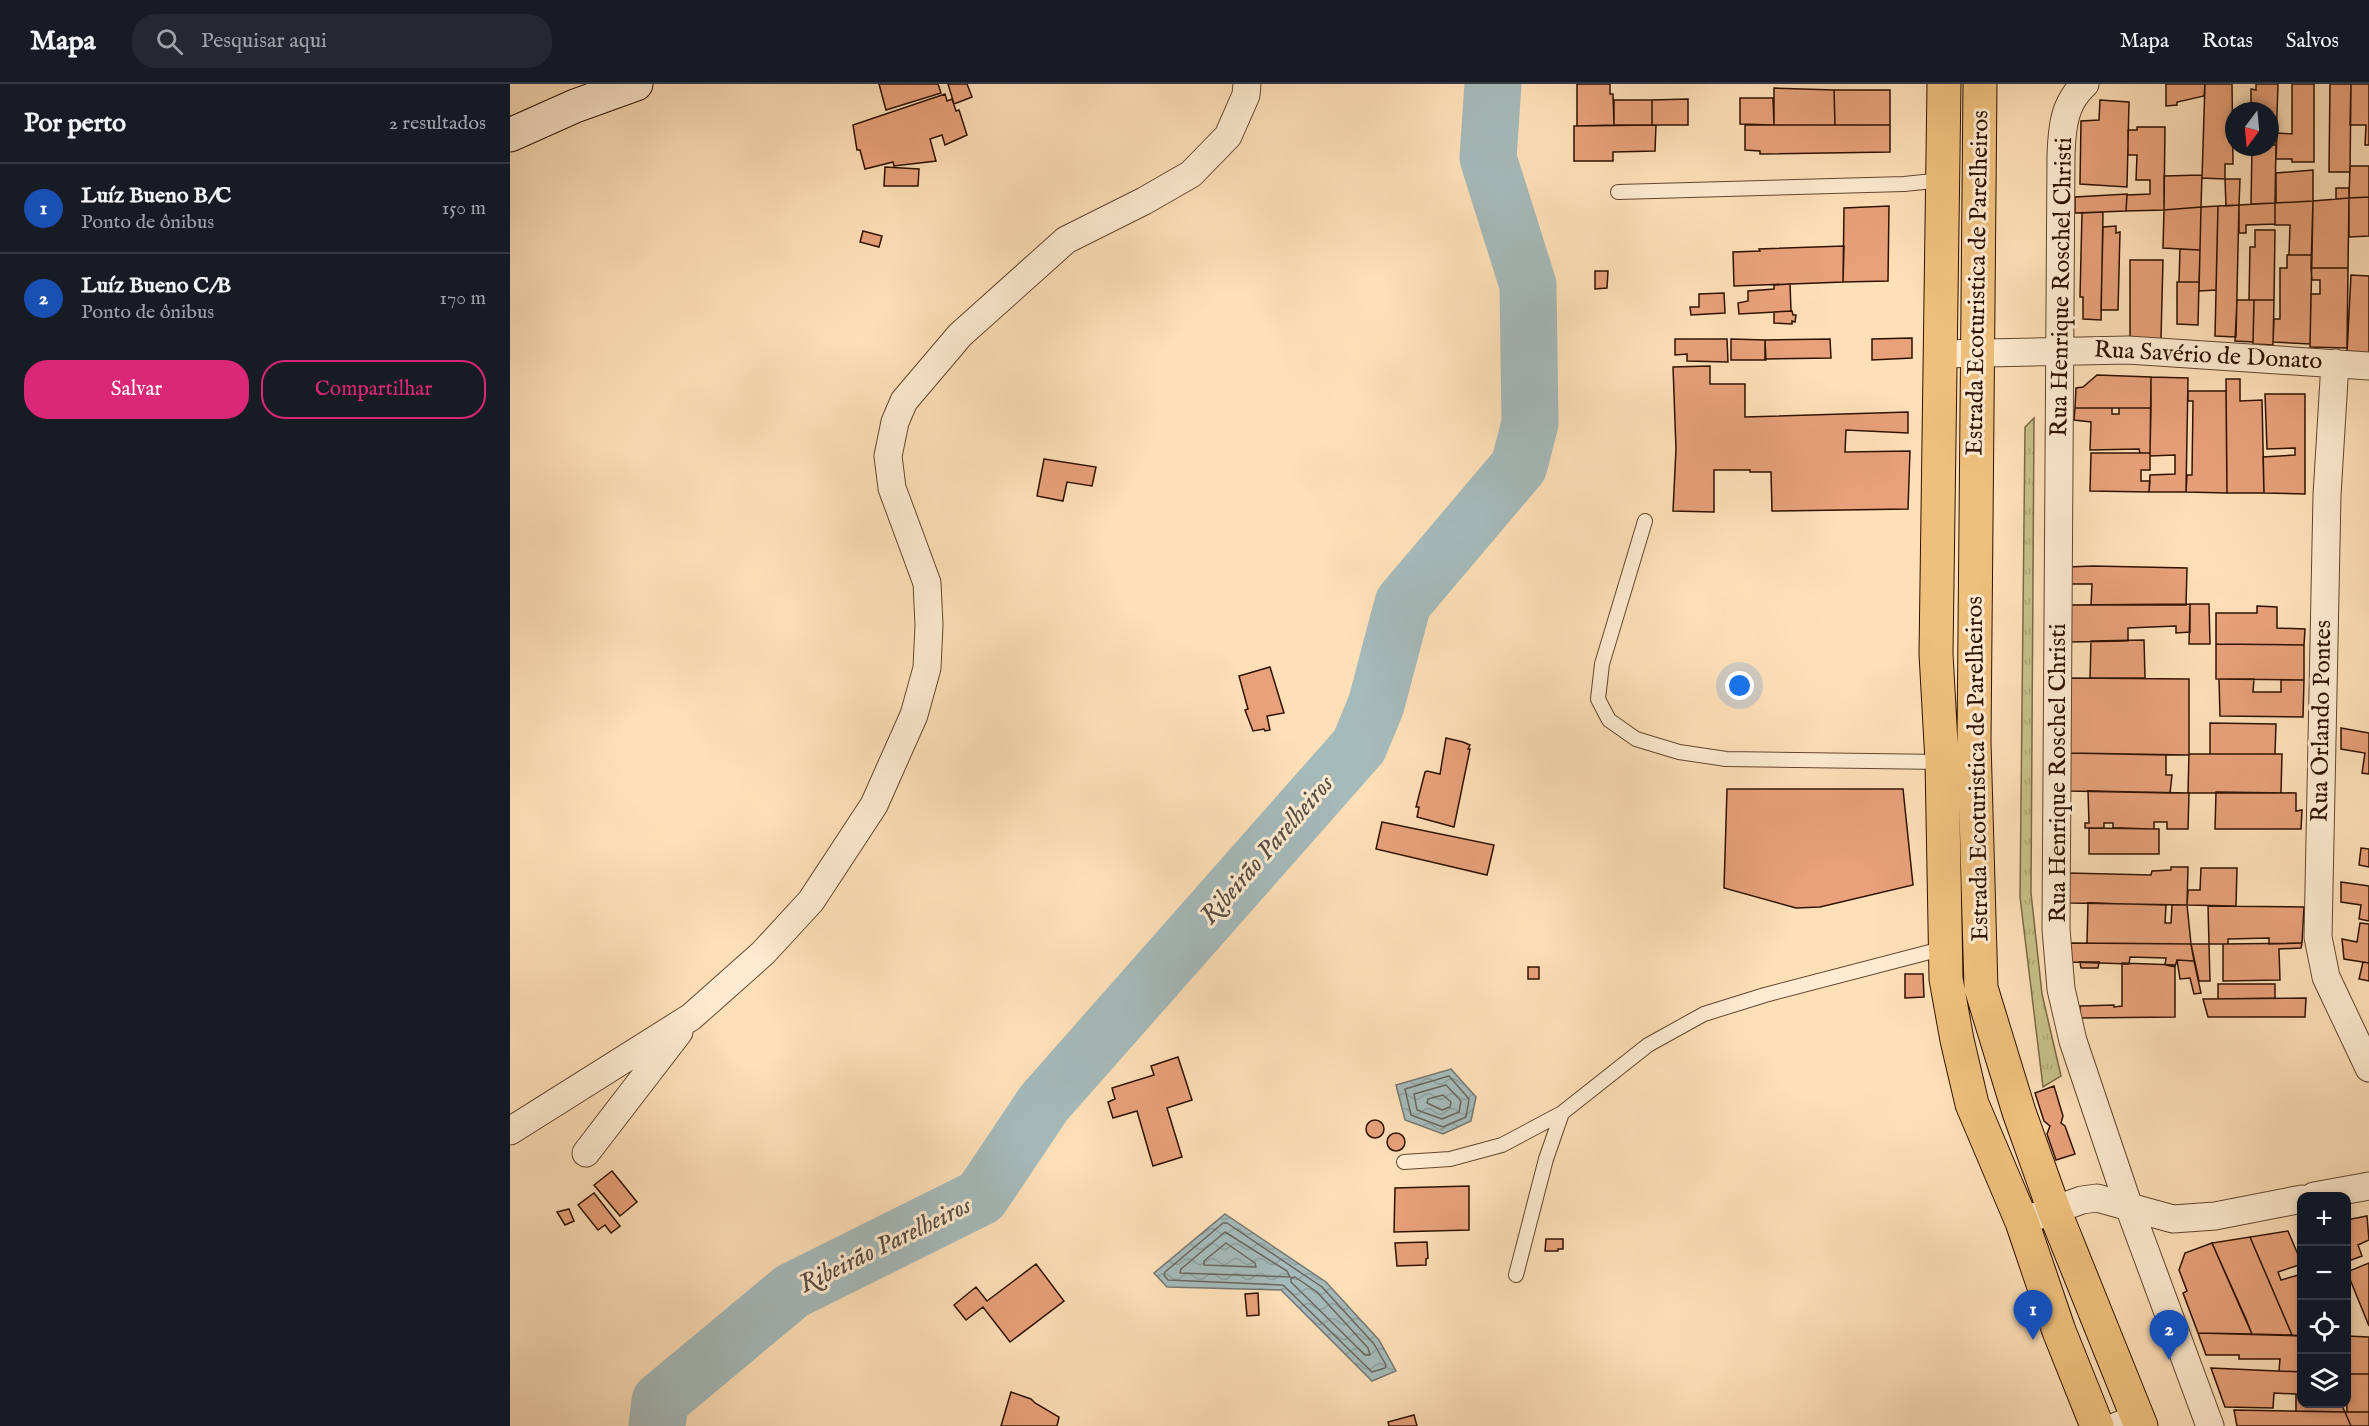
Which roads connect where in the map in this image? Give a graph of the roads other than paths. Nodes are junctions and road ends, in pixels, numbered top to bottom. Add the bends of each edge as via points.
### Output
1 (636, 84) edge
2 (1247, 84) edge
3 (1944, 84) edge
4 (1980, 84) edge
5 (2079, 90) edge
6 (510, 135) edge
7 (1943, 180) junction
8 (1618, 192) dead end
9 (2060, 350) junction
10 (1940, 354) junction
11 (1976, 354) junction
12 (2335, 363) junction
13 (2369, 366) edge
14 (1645, 521) dead end
15 (1942, 762) junction
16 (1946, 948) junction
17 (691, 1017) junction
18 (2369, 1068) edge
19 (1562, 1113) junction
20 (510, 1131) edge
21 (586, 1153) dead end
22 (1404, 1162) dead end
23 (2369, 1186) edge
24 (2339, 1192) edge
25 (2297, 1200) edge
26 (2129, 1207) junction
27 (2054, 1210) junction
28 (2022, 1222) junction
29 (1516, 1275) dead end
30 (2131, 1423) edge
31 (2097, 1426) edge
32 (2210, 1426) edge

1 - 6 street
2 - 17 street via 1228,136 1191,174 1066,240 960,334 904,400 888,456 892,488 927,582 929,625 927,668 914,715 874,805 811,901 763,953
3 - 7 main road, Estrada Ecoturistica de Parelheiros
4 - 11 main road, Estrada Ecoturistica de Parelheiros
5 - 9 street, Rua Henrique Roschel Christi via 2064,123 2061,155
7 - 8 lane
7 - 10 main road, Estrada Ecoturistica de Parelheiros
9 - 11 street, Rua Savério de Donato
9 - 12 street, Rua Savério de Donato via 2128,350
9 - 26 street, Rua Henrique Roschel Christi via 2056,929 2061,990 2073,1041
10 - 11 street, Rua Savério de Donato
10 - 15 main road, Estrada Ecoturistica de Parelheiros via 1936,654
11 - 27 main road, Estrada Ecoturistica de Parelheiros via 1974,742 1981,988
12 - 13 street, Rua Savério de Donato
12 - 18 street, Rua Orlando Pontes via 2327,495 2318,937 2326,977
14 - 15 lane via 1602,664 1598,699 1609,720 1636,739 1679,752 1726,759
15 - 16 main road, Estrada Ecoturistica de Parelheiros
16 - 19 lane via 1704,1014 1648,1044
16 - 28 main road, Estrada Ecoturistica de Parelheiros via 1946,979 1972,1104
17 - 20 street
17 - 21 street
19 - 22 lane via 1502,1145 1450,1159
19 - 29 lane
23 - 24 street
25 - 26 street via 2215,1216 2173,1219
26 - 27 street via 2097,1198
26 - 32 street, Rua Henrique Roschel Christi
27 - 28 street
27 - 30 main road, Estrada Ecoturistica de Parelheiros
28 - 31 main road, Estrada Ecoturistica de Parelheiros

